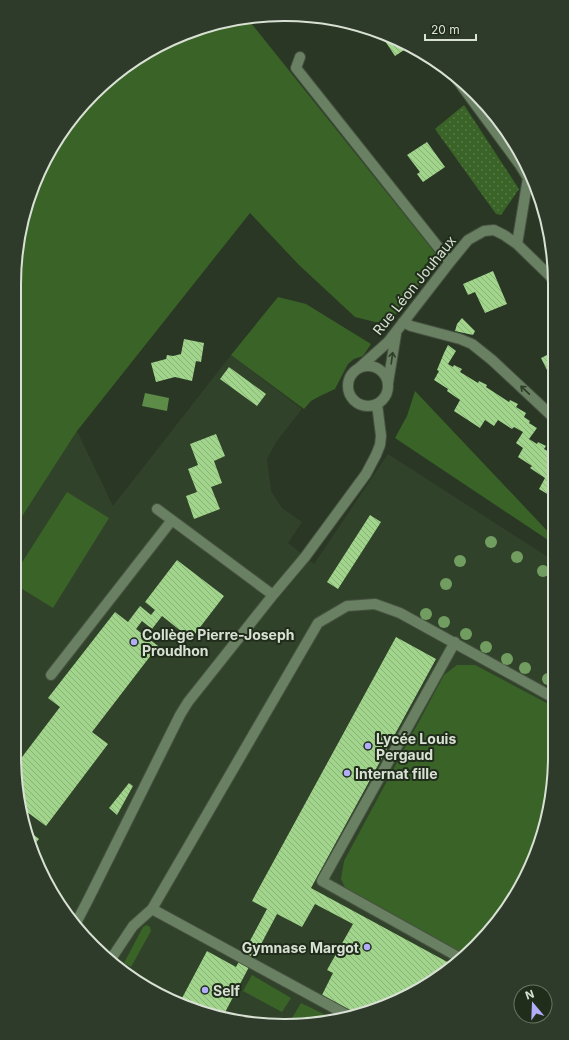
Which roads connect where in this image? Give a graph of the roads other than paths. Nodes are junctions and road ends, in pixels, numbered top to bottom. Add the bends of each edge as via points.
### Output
1 (300, 57) dead end
2 (470, 97) edge
3 (518, 162) edge
4 (527, 182) edge
5 (517, 244) junction
6 (450, 262) junction
7 (547, 274) edge
8 (404, 322) junction
9 (396, 332) junction
10 (359, 368) junction
11 (388, 383) junction
12 (377, 404) junction
13 (548, 412) edge
14 (157, 509) dead end
15 (172, 520) junction
16 (273, 595) junction
17 (455, 642) junction
18 (51, 675) dead end
19 (548, 695) edge
20 (152, 909) junction
21 (77, 919) edge
22 (113, 956) edge
23 (456, 956) edge
24 (342, 1012) edge

1 - 6 street via 296,68
2 - 3 street
4 - 5 street
5 - 6 street, Rue Léon Jouhaux via 494,230 484,231 468,240
5 - 7 street, Rue Léon Jouhaux
6 - 8 street, Rue Léon Jouhaux
8 - 9 street, Rue Léon Jouhaux
13 -> 8 street via 472,344
9 - 10 street, Rue Léon Jouhaux
11 -> 9 street
10 - 11 street via 378,368
10 - 12 street via 350,377 350,395 359,404
11 - 12 street via 386,396
12 - 16 street via 380,445 366,474 305,557
14 - 15 street
15 - 16 street
15 - 18 street
16 - 21 street via 180,715
17 - 19 street
17 - 20 street via 400,613 375,604 348,606 318,623
17 - 23 street via 322,881
20 - 22 street via 133,926
20 - 24 street

